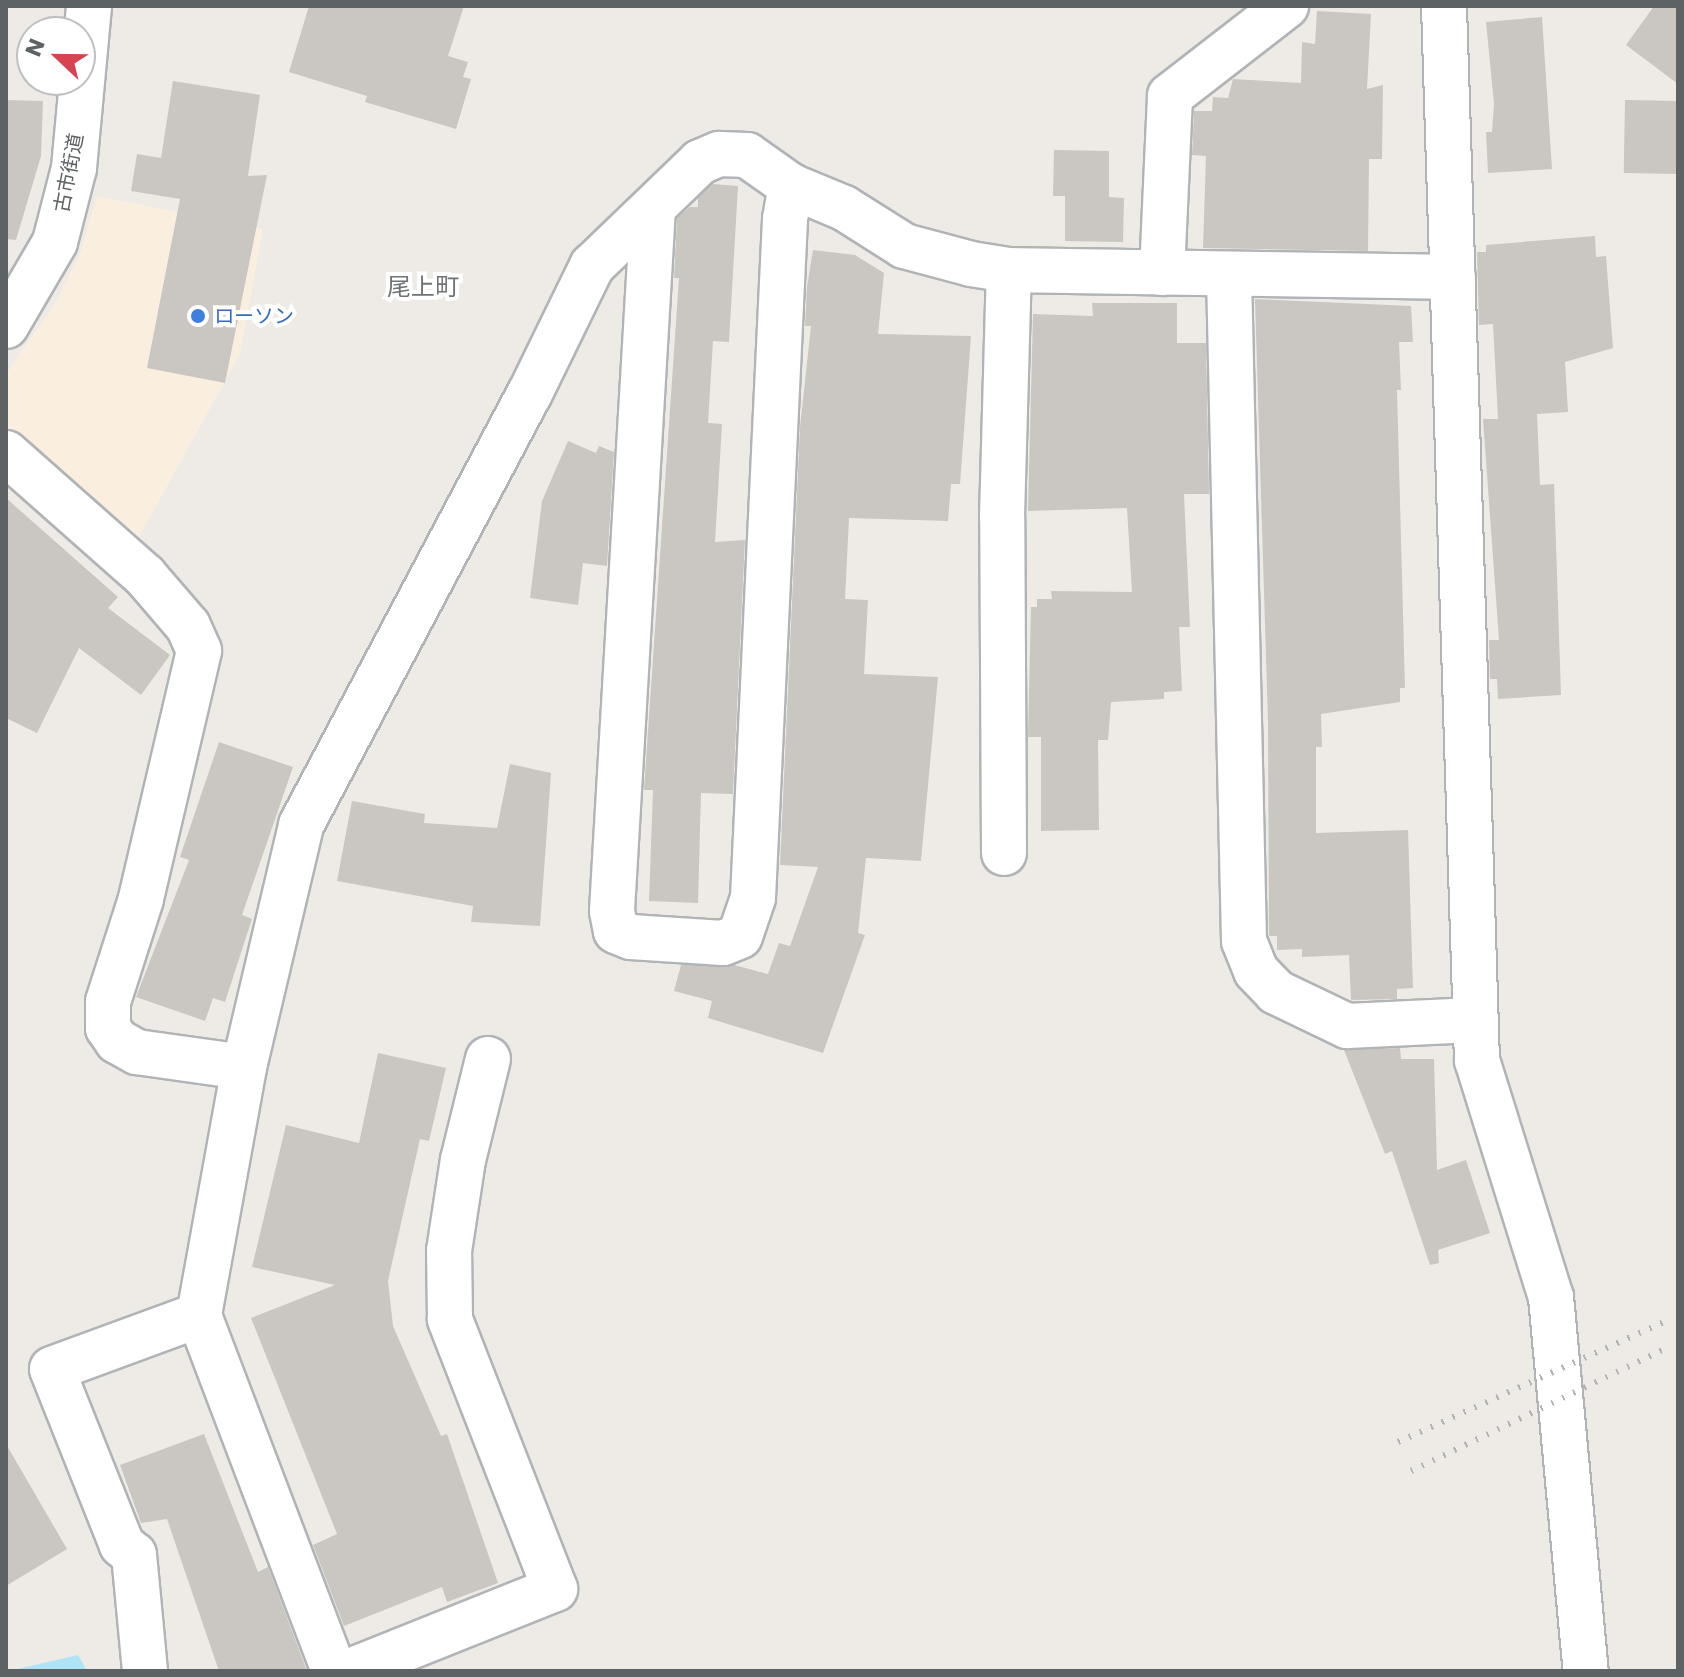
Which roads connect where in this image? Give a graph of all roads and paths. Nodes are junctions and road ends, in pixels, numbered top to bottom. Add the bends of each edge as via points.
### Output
1 (89, 6) edge
2 (1286, 6) edge
3 (1444, 6) edge
4 (791, 186) junction
5 (653, 208) junction
6 (1009, 270) junction
7 (1162, 273) junction
8 (1229, 275) junction
9 (1453, 277) junction
10 (6, 326) edge
11 (6, 453) edge
12 (1004, 853) dead end
13 (1474, 1020) junction
14 (488, 1059) dead end
15 (244, 1067) junction
16 (199, 1315) junction
17 (145, 1671) edge
18 (334, 1671) edge
19 (350, 1671) edge
20 (1586, 1671) edge

1 - 10 street, 古市街道 via 74,168 55,242
2 - 7 street via 1170,96
3 - 9 street
4 - 5 street via 747,155 719,154 700,162
4 - 5 street via 785,219 753,898 740,936 723,943 631,937 616,931 612,911
4 - 6 street via 844,208 904,246
5 - 15 street via 592,266 301,825
6 - 7 street
6 - 12 street via 1001,532
7 - 8 street
8 - 9 street
8 - 13 street via 1244,941 1256,971 1276,992 1347,1026
9 - 13 street
11 - 15 street via 145,576 188,626 199,651 141,899 108,1002 108,1028 117,1041 137,1052
13 - 20 street via 1477,1060 1551,1297
14 - 19 street via 463,1160 449,1251 450,1319 555,1589
15 - 16 street
16 - 17 street via 52,1369 122,1545 134,1555
16 - 18 street

